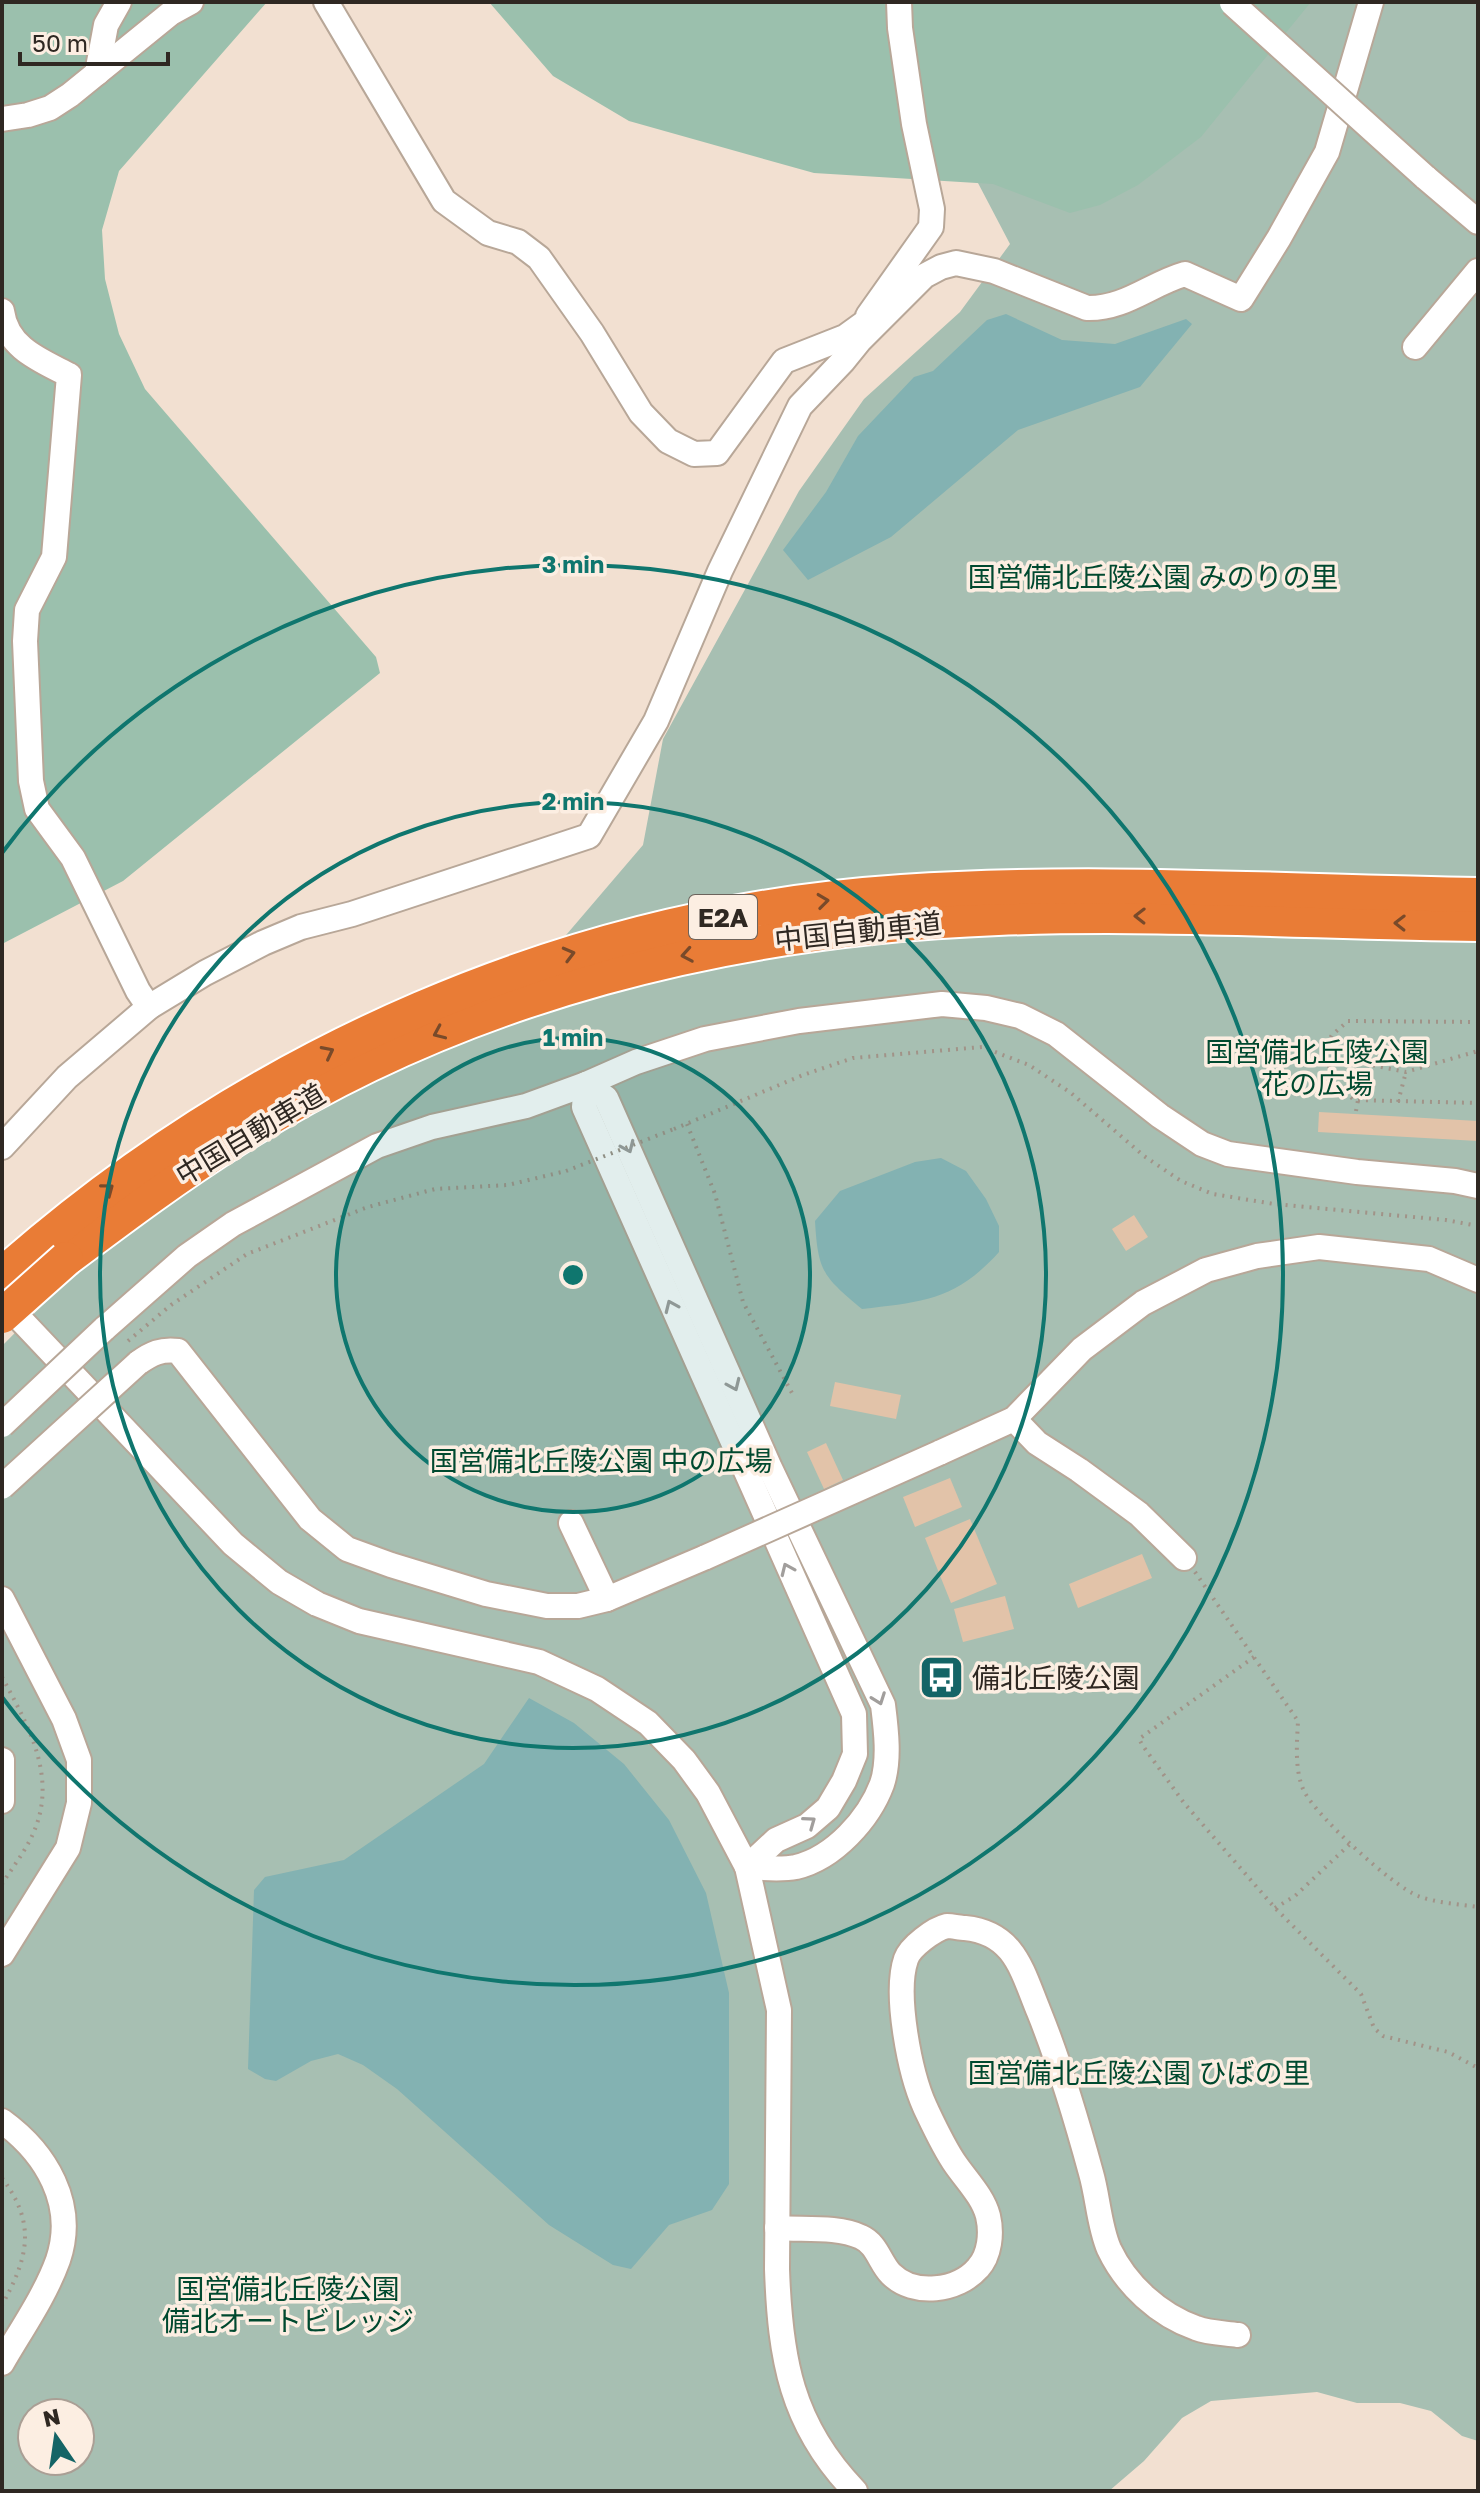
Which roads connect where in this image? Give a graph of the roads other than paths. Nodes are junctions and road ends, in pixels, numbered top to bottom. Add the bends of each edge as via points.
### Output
1 (119, 2) edge
2 (191, 2) edge
3 (326, 2) edge
4 (899, 2) edge
5 (1371, 2) edge
6 (1231, 3) edge
7 (97, 73) junction
8 (2, 119) edge
9 (1478, 222) edge
10 (1478, 271) edge
11 (2, 311) edge
12 (862, 332) junction
13 (1415, 347) dead end
14 (1478, 895) edge
15 (1478, 924) edge
16 (149, 1007) junction
17 (586, 1084) junction
18 (2, 1147) edge
19 (1478, 1186) edge
20 (56, 1248) junction
21 (2, 1275) edge
22 (1478, 1280) edge
23 (2, 1300) edge
24 (2, 1316) edge
25 (1014, 1419) junction
26 (2, 1425) edge
27 (2, 1487) edge
28 (571, 1523) dead end
29 (1184, 1558) road end
30 (2, 1599) edge
31 (607, 1599) junction
32 (2, 1760) edge
33 (2, 1801) edge
34 (747, 1867) junction
35 (2, 1954) edge
36 (2, 2121) edge
37 (777, 2228) junction
38 (1238, 2335) dead end
39 (2, 2363) edge
40 (855, 2491) edge

1 - 7 street via 106,25
2 - 7 street
3 - 12 street via 444,201 488,233 518,242 539,258 641,413 668,441 694,454 717,453 784,361
4 - 12 street via 931,227
5 - 12 street via 1327,152 1241,299 1185,274 1118,305 1087,308 994,271 956,263 924,276
6 - 9 street, bridge
7 - 8 street via 50,108
10 - 13 street
11 - 16 street via 15,343 69,375 54,557 27,610 27,732 34,795 37,809 79,869
12 - 16 street via 800,406 720,571 656,721 589,836 301,927 205,973
20 -> 14 highway, 中国自動車道 / E2A via 138,1167 327,1052 435,1001 554,958 672,926 795,904 1000,887
15 -> 20 highway, 中国自動車道 / E2A via 999,918 899,923 675,957 560,988 445,1030 239,1136 153,1194
16 - 18 street via 67,1077
17 - 19 street via 721,1036 799,1021 942,1004 986,1008 1020,1016 1056,1034 1160,1116 1228,1154
17 - 26 street, bridge via 526,1106 432,1127 377,1146 233,1224 187,1256
34 -> 17 street via 776,1840 807,1826 828,1808 855,1754 854,1714 584,1107
17 -> 34 street via 606,1098 776,1481 883,1705 887,1737 882,1783 860,1824 829,1851 798,1867
20 - 21 highway, 中国自動車道 / E2A
20 - 24 highway, 中国自動車道 / E2A, bridge
22 - 25 street via 1429,1259 1319,1247 1206,1270 1143,1303 1082,1349
23 - 34 street via 233,1544 279,1582 359,1621 539,1662 597,1689 648,1723 684,1760
25 - 29 street via 1037,1443 1139,1514
25 - 31 street, bridge
27 - 31 street, bridge via 129,1355 178,1351 310,1519 347,1549 486,1594 547,1606
28 - 31 street
30 - 35 street via 64,1719 79,1760 79,1803 68,1848
32 - 33 street
34 - 37 street via 779,2010
36 - 39 street via 39,2153 51,2172 64,2229 43,2291
37 - 38 street via 863,2237 891,2274 932,2290 951,2286 978,2269 990,2236 987,2215 918,2090 902,1991 906,1957 924,1939 947,1926 987,1930 1010,1948 1054,2050 1108,2248 1134,2288 1165,2313 1197,2329
37 - 40 street via 778,2304 797,2405 821,2448

